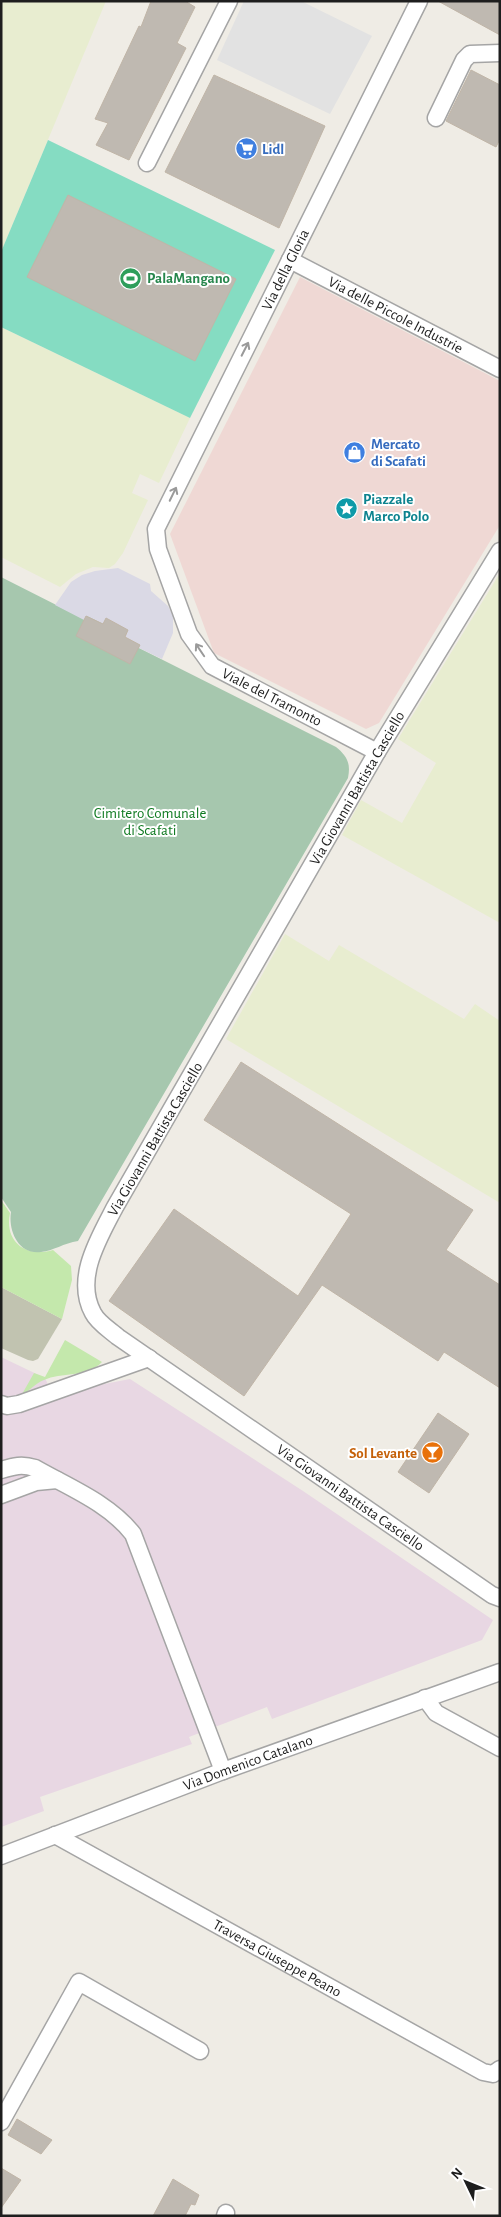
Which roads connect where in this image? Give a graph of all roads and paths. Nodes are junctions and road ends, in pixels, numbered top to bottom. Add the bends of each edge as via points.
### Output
1 (229, 1) edge
2 (419, 1) edge
3 (500, 53) edge
4 (436, 118) dead end
5 (147, 164) dead end
6 (290, 260) junction
7 (500, 369) edge
8 (155, 539) joint
9 (500, 552) edge
10 (377, 752) junction
11 (149, 1358) junction
12 (1, 1404) edge
13 (1, 1470) edge
14 (57, 1480) junction
15 (1, 1495) edge
16 (497, 1600) edge
17 (498, 1671) edge
18 (424, 1698) junction
19 (500, 1748) edge
20 (223, 1771) junction
21 (55, 1835) junction
22 (1, 1856) edge
23 (200, 2051) dead end
24 (500, 2069) edge
25 (1, 2122) edge

1 - 5 street
2 - 6 street, Via della Gloria
3 - 4 street via 470,54 464,60
6 - 7 street, Via delle Piccole Industrie
8 -> 6 street, Via della Gloria via 156,529
10 -> 8 street, Viale del Tramonto via 212,666 189,634
9 - 10 street, Via Giovanni Battista Casciello
10 - 11 street, Via Giovanni Battista Casciello via 115,1207 89,1262 86,1284 93,1314
11 - 12 street via 19,1404
11 - 16 street, Via Giovanni Battista Casciello
13 - 14 street via 25,1465
14 - 15 street via 36,1482
14 - 20 street via 112,1513 133,1534
17 - 18 street, Via Domenico Catalano
18 - 19 street via 436,1713
18 - 20 street, Via Domenico Catalano
20 - 21 street, Via Domenico Catalano
21 - 22 street, Via Domenico Catalano
21 - 24 street, Traversa Giuseppe Peano via 483,2072 493,2074
23 - 25 street via 79,1982

